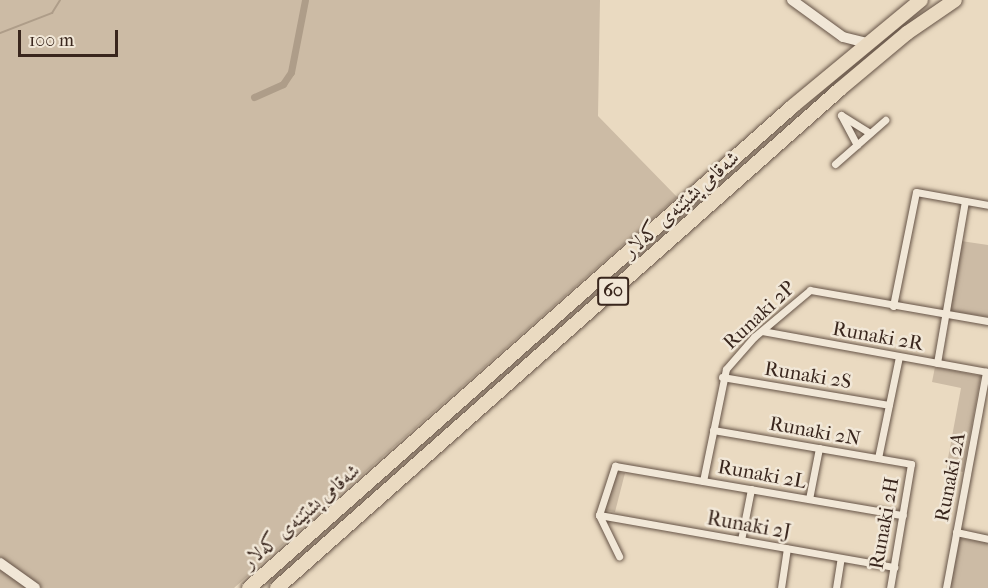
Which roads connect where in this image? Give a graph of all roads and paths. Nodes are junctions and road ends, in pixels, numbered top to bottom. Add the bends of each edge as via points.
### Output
1 (792, 0) edge
2 (921, 0) edge
3 (955, 0) edge
4 (897, 18) junction
5 (907, 33) junction
6 (843, 37) junction
7 (867, 43) junction
8 (847, 61) junction
9 (885, 120) dead end
10 (870, 133) junction
11 (857, 145) junction
12 (835, 164) dead end
13 (965, 201) junction
14 (988, 205) edge
15 (893, 306) junction
16 (945, 314) junction
17 (988, 321) edge
18 (762, 331) junction
19 (899, 357) junction
20 (937, 363) junction
21 (987, 372) edge
22 (722, 377) junction
23 (889, 405) junction
24 (713, 430) junction
25 (420, 437) junction
26 (819, 448) junction
27 (433, 451) junction
28 (878, 458) junction
29 (911, 464) joint
30 (703, 481) junction
31 (751, 489) junction
32 (809, 499) junction
33 (599, 515) junction
34 (903, 515) junction
35 (956, 532) junction
36 (988, 539) edge
37 (741, 540) junction
38 (788, 548) junction
39 (620, 556) dead end
40 (841, 558) junction
41 (0, 563) edge
42 (894, 567) junction
43 (35, 588) edge
44 (249, 588) edge
45 (277, 588) edge
46 (781, 588) edge
47 (836, 588) edge
48 (890, 588) edge
49 (946, 588) edge

1 - 6 street
2 - 4 highway, شەقامی پشتێنەی کەلار / 60
3 - 5 highway, شەقامی پشتێنەی کەلار / 60
4 - 5 highway via 910,22
4 - 7 highway, شەقامی پشتێنەی کەلار / 60
5 - 27 highway, شەقامی پشتێنەی کەلار / 60
6 - 7 street
6 - 8 street
7 - 8 highway, شەقامی پشتێنەی کەلار / 60
8 - 25 highway, شەقامی پشتێنەی کەلار / 60
9 - 10 street
10 - 11 street
10 - 11 street via 841,115
11 - 12 street
13 - 14 street
13 - 15 street via 916,192
13 - 16 street
15 - 16 street
15 - 18 street, Runaki 2P via 810,290
16 - 17 street
16 - 20 street
18 - 19 street, Runaki 2R
18 - 22 street, Runaki 2P
19 - 20 street, Runaki 2R
19 - 23 street
20 - 21 street, Runaki 2R
21 - 35 street, Runaki 2A
22 - 23 street, Runaki 2S
22 - 24 street, Runaki 2P
23 - 28 street
24 - 26 street, Runaki 2N
24 - 30 street, Runaki 2P
25 - 27 highway via 423,447
25 - 44 highway, شەقامی پشتێنەی کەلار / 60
26 - 28 street, Runaki 2N
26 - 32 street
27 - 45 highway, شەقامی پشتێنەی کەلار / 60
28 - 29 street, Runaki 2N
29 - 34 street, Runaki 2H
30 - 31 street, Runaki 2L
30 - 33 street, Runaki 2L via 615,466
31 - 32 street, Runaki 2L
31 - 37 street
32 - 34 street, Runaki 2L
33 - 37 street, Runaki 2J
33 - 39 street
34 - 42 street, Runaki 2H
35 - 36 street
35 - 49 street, Runaki 2A
37 - 38 street, Runaki 2J
38 - 40 street, Runaki 2J
38 - 46 street
40 - 42 street, Runaki 2J
40 - 47 street
41 - 43 street
42 - 48 street, Runaki 2H

